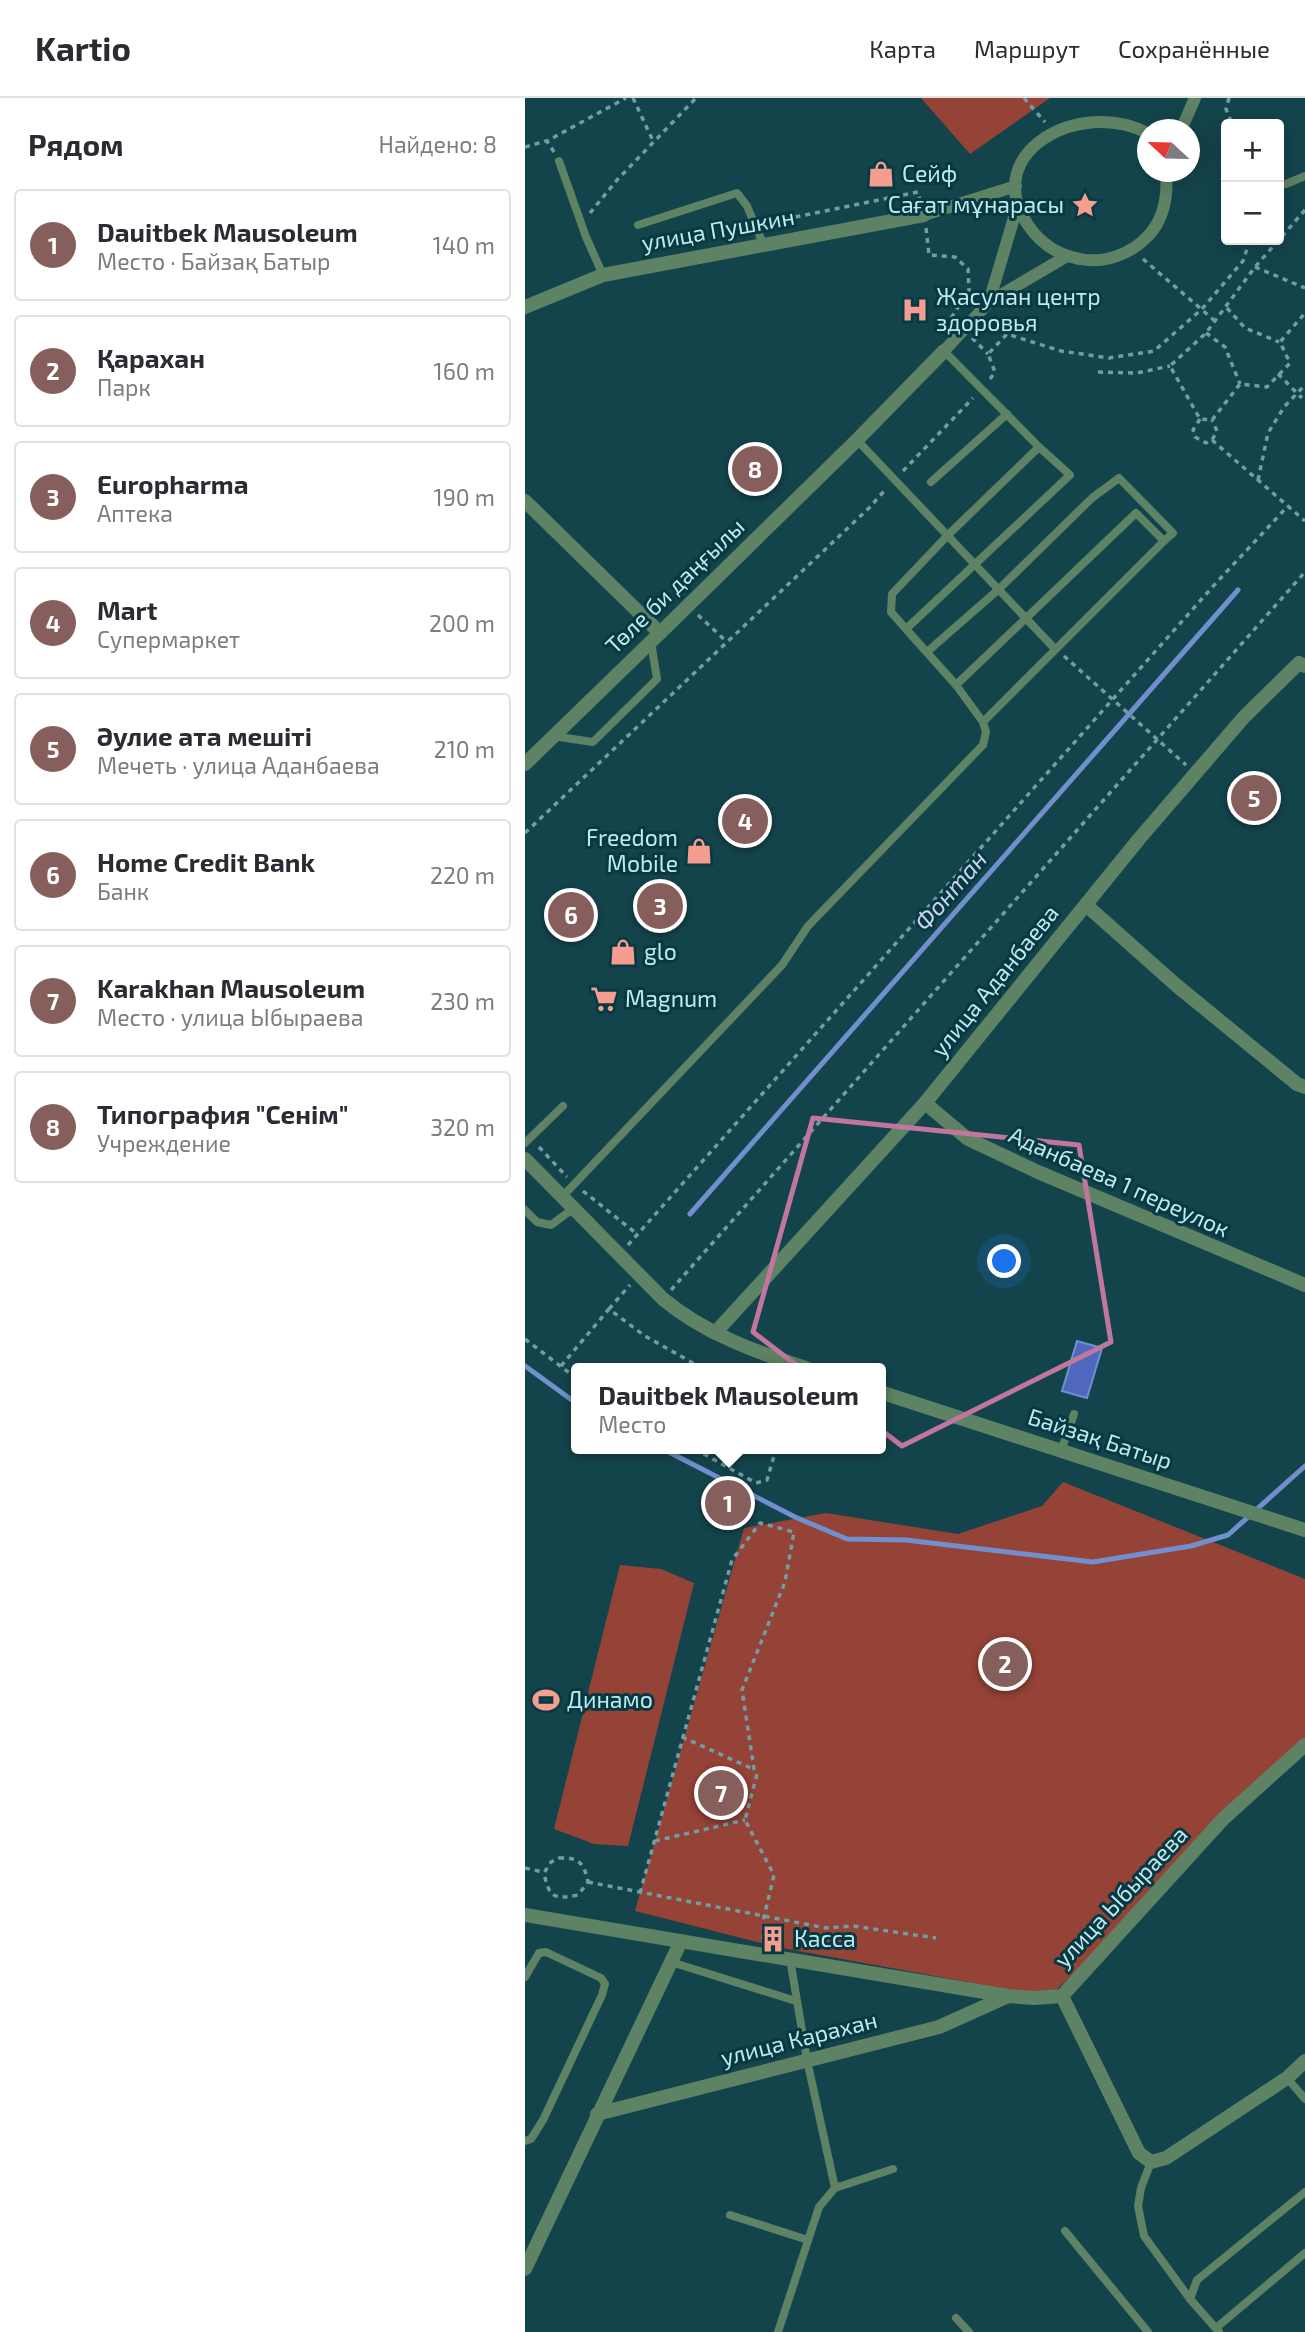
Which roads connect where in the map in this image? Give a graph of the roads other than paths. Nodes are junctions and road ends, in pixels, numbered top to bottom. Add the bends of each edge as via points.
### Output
1 (1195, 98) edge
2 (1103, 110) dead end
3 (1186, 119) edge
4 (1052, 120) road end
5 (1137, 123) edge
6 (559, 161) road end
7 (1305, 176) edge
8 (1167, 182) edge
9 (1286, 184) dead end
10 (1016, 186) junction
11 (1018, 203) junction
12 (924, 215) joint
13 (638, 225) dead end
14 (764, 246) junction
15 (1067, 257) junction
16 (603, 275) junction
17 (989, 302) junction
18 (525, 307) edge
19 (944, 351) junction
20 (1007, 414) junction
21 (857, 440) junction
22 (1039, 447) junction
23 (931, 482) dead end
24 (525, 501) edge
25 (948, 534) junction
26 (1164, 541) junction
27 (975, 564) junction
28 (999, 589) junction
29 (1024, 618) junction
30 (906, 629) junction
31 (655, 637) junction
32 (1055, 649) junction
33 (927, 652) junction
34 (1303, 661) edge
35 (956, 685) junction
36 (983, 722) junction
37 (552, 736) junction
38 (525, 764) edge
39 (1086, 905) junction
40 (1305, 1087) edge
41 (925, 1103) junction
42 (563, 1107) dead end
43 (525, 1143) edge
44 (525, 1159) edge
45 (563, 1196) junction
46 (574, 1208) junction
47 (525, 1210) edge
48 (1305, 1285) edge
49 (715, 1333) junction
50 (790, 1363) edge
51 (886, 1394) edge
52 (1074, 1414) dead end
53 (1061, 1451) junction
54 (1305, 1530) edge
55 (1305, 1745) edge
56 (525, 1915) edge
57 (681, 1941) junction
58 (790, 1959) junction
59 (670, 1962) junction
60 (525, 1977) edge
61 (1008, 1996) junction
62 (1062, 1996) junction
63 (796, 2001) junction
64 (807, 2060) junction
65 (1305, 2062) edge
66 (1287, 2078) junction
67 (1305, 2099) edge
68 (597, 2114) junction
69 (525, 2141) edge
70 (1151, 2162) junction
71 (894, 2169) dead end
72 (835, 2188) junction
73 (1305, 2192) edge
74 (730, 2215) dead end
75 (1065, 2231) dead end
76 (808, 2240) junction
77 (1305, 2253) edge
78 (525, 2269) edge
79 (1190, 2298) junction
80 (957, 2318) dead end
81 (1218, 2330) edge
82 (778, 2332) edge
83 (969, 2332) edge
84 (1148, 2332) edge

1 - 3 street
2 - 5 street
4 - 10 street via 1030,141 1019,162
6 - 16 lane
7 - 9 lane
8 - 15 street via 1161,217 1132,250 1100,260
10 - 11 street
10 - 12 street
11 - 15 street via 1034,234
11 - 17 street
12 - 14 street, улица Пушкин
13 - 14 lane via 737,193
14 - 16 street, улица Пушкин
15 - 17 street
16 - 18 street, улица Пушкин
17 - 19 street
19 - 20 lane
19 - 21 street, Төле би даңғылы
20 - 22 lane
20 - 23 lane
21 - 25 lane
21 - 31 street, Төле би даңғылы
22 - 25 lane
22 - 27 lane via 1070,475
24 - 31 street
25 - 27 lane
25 - 30 lane via 891,594 891,612
26 - 28 lane via 1173,533 1119,478 1092,498
26 - 29 lane via 1136,513
26 - 32 lane
27 - 28 lane
27 - 30 lane
28 - 29 lane
28 - 33 lane
29 - 32 lane
29 - 35 lane
30 - 33 lane
31 - 37 street, Төле би даңғылы
31 - 37 lane via 657,679 593,742
32 - 36 lane
33 - 35 lane
34 - 39 street, улица Аданбаева via 1244,717
35 - 36 lane
36 - 45 lane via 983,745 808,926 782,965
37 - 38 street, Төле би даңғылы
39 - 40 street
39 - 41 street, улица Аданбаева
41 - 48 street, Аданбаева 1 переулок via 968,1139
41 - 49 street, улица Аданбаева
42 - 43 lane
44 - 45 street
45 - 46 street
46 - 47 lane via 551,1225 537,1222
46 - 49 street via 663,1299
49 - 50 street
51 - 53 street, Байзақ Батыр
52 - 53 lane
53 - 54 street, Байзақ Батыр
55 - 62 street, улица Ыбыраева via 1223,1819
56 - 57 street, улица Ыбыраева
57 - 58 street, улица Ыбыраева
57 - 59 street
58 - 61 street, улица Ыбыраева
58 - 63 lane
59 - 63 lane
59 - 68 street
60 - 69 lane via 539,1954 546,1952 605,1984 543,2120
61 - 62 street, улица Ыбыраева
61 - 64 street, улица Карахан via 939,2027
62 - 70 street via 1139,2153
63 - 64 lane
64 - 68 street, улица Карахан
64 - 72 lane
65 - 66 street
66 - 67 lane
66 - 70 street via 1166,2158
68 - 78 street
70 - 79 lane via 1138,2206 1144,2236
71 - 72 lane
72 - 76 lane via 819,2207
73 - 79 lane via 1197,2280
74 - 76 lane
75 - 84 lane
76 - 82 lane
77 - 81 lane
79 - 81 lane
80 - 83 lane

